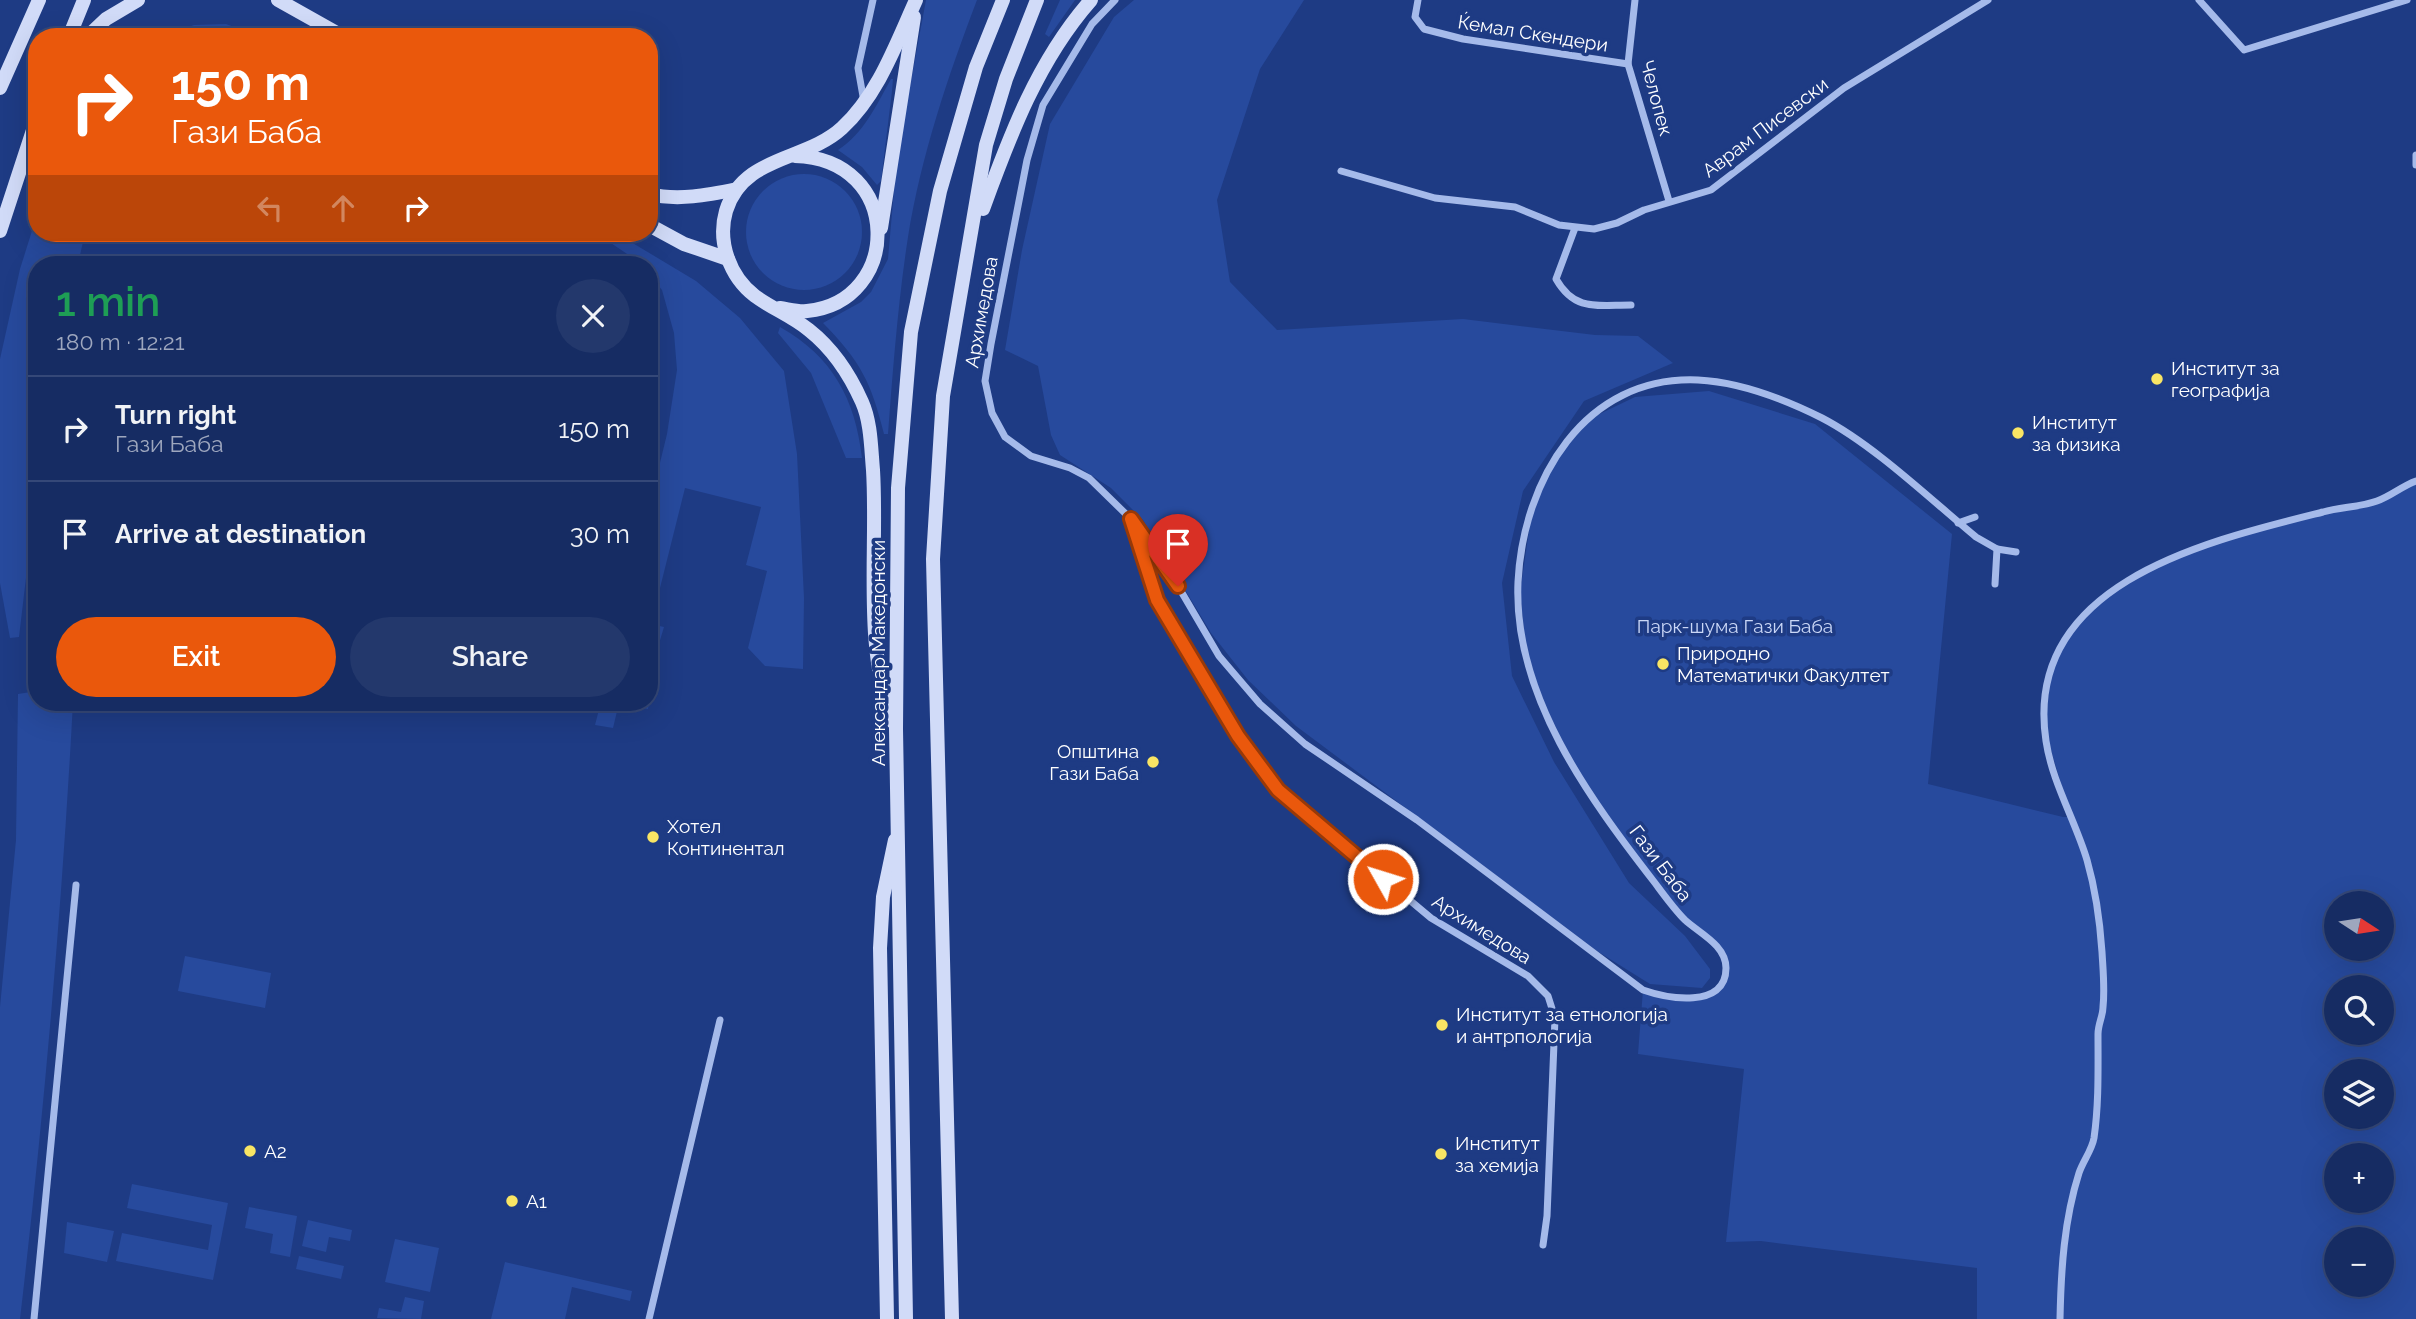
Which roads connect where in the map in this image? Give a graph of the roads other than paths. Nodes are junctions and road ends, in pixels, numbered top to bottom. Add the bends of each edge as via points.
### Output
1 (32, 0) edge
2 (39, 0) edge
3 (85, 0) edge
4 (138, 0) edge
5 (278, 0) edge
6 (873, 0) edge
7 (916, 0) edge
8 (1003, 0) edge
9 (1037, 0) edge
10 (1091, 0) edge
11 (1115, 0) edge
12 (1418, 0) edge
13 (1635, 0) edge
14 (1988, 0) edge
15 (2199, 0) edge
16 (2407, 0) edge
17 (31, 18) junction
18 (73, 28) edge
19 (96, 28) edge
20 (328, 28) edge
21 (1628, 64) junction
22 (0, 88) edge
23 (864, 102) junction
24 (28, 146) edge
25 (2416, 155) edge
26 (794, 156) junction
27 (2416, 165) edge
28 (1341, 171) dead end
29 (737, 189) junction
30 (658, 196) edge
31 (1669, 201) junction
32 (1574, 228) junction
33 (658, 230) edge
34 (0, 232) edge
35 (878, 240) junction
36 (972, 240) junction
37 (728, 259) junction
38 (1632, 305) dead end
39 (778, 308) junction
40 (2416, 481) edge
41 (1975, 517) dead end
42 (1131, 519) junction
43 (1958, 523) junction
44 (1997, 549) junction
45 (2016, 552) dead end
46 (1995, 584) dead end
47 (896, 729) junction
48 (898, 829) junction
49 (76, 885) dead end
50 (720, 1020) dead end
51 (1543, 1245) dead end
52 (33, 1319) edge
53 (649, 1319) edge
54 (887, 1319) edge
55 (906, 1319) edge
56 (952, 1319) edge
57 (2060, 1319) edge

1 - 17 street
2 - 17 street
3 - 18 street
4 - 19 street
5 - 20 street
6 - 23 street via 858,68
7 - 23 street
7 - 35 street
8 - 47 street, Александар Македонски via 976,67 940,191 911,332 898,488
9 - 36 street via 986,145
10 - 36 street via 1050,54 1029,94
11 - 42 street, Архимедова via 1092,24 1043,106 1016,209 985,381 992,413 1005,437 1031,456 1070,467 1089,478
12 - 21 street, Ќемал Скендери via 1415,17 1424,29
13 - 21 street, Челопек
14 - 31 street, Аврам Писевски via 1844,88 1711,190
15 - 16 street via 2244,50
17 - 22 street
21 - 31 street, Челопек
23 - 26 street via 840,130
24 - 34 street
25 - 27 street
26 - 29 street via 772,161
26 - 35 street via 813,156 848,171 872,202
28 - 32 street, Аврам Писевски via 1435,198 1515,208
29 - 30 street via 700,196
29 - 37 street via 724,223
31 - 32 street, Аврам Писевски via 1617,223
32 - 38 street via 1556,279 1566,297 1580,304
33 - 37 street
35 - 39 street via 871,267 855,289 832,304 806,311
36 - 56 street via 943,396 933,559
37 - 39 street via 739,281 757,298
39 - 47 street via 811,331 837,359 864,407 874,490 881,677
40 - 57 street via 2377,501 2234,536 2156,566 2102,596 2057,649 2044,708 2046,744 2092,883 2102,950 2103,1008 2094,1141 2079,1172 2061,1260
41 - 43 street
42 - 43 street, Гази Баба via 1219,656 1260,704 1305,744 1418,820 1643,990 1677,998 1712,993 1723,979 1723,956 1655,883 1582,778 1540,705 1518,624 1518,580 1527,526 1555,455 1587,417 1619,399 1662,384 1715,382 1789,403 1849,433
42 - 51 street, Архимедова via 1157,600 1238,736 1278,790 1431,918 1528,976 1548,996 1556,1018
43 - 44 street, Гази Баба
44 - 45 street
44 - 46 street
47 - 48 street, Александар Македонски
48 - 54 street via 889,859 880,948
48 - 55 street, Александар Македонски
49 - 52 street
50 - 53 street

